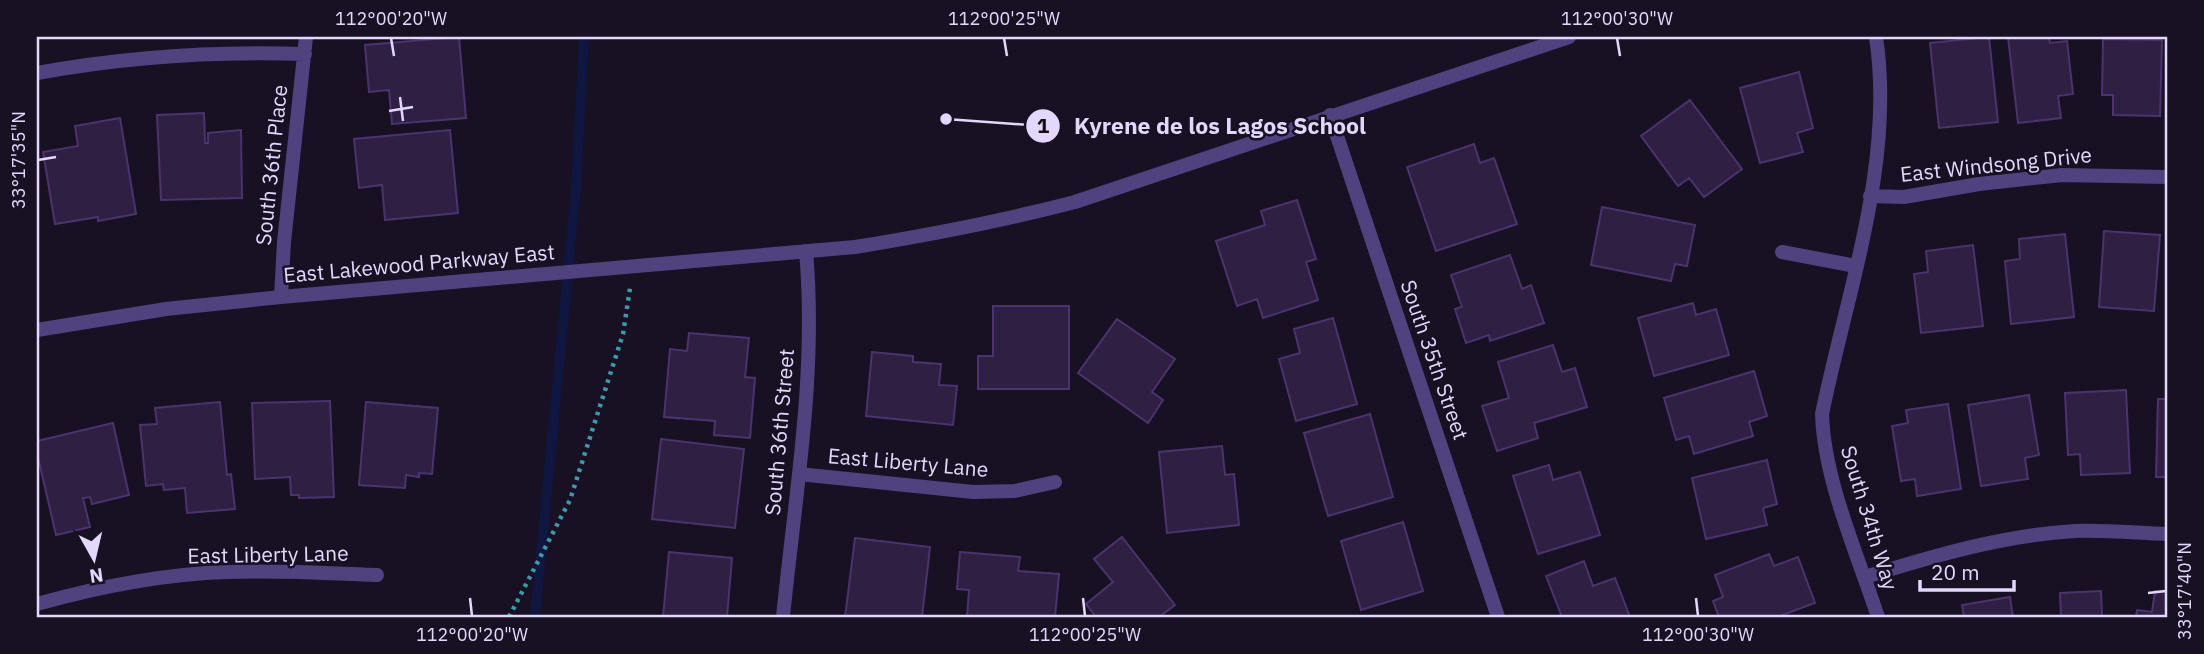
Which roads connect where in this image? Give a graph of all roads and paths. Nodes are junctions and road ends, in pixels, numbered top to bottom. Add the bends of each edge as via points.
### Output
1 (306, 37) edge
2 (1569, 37) edge
3 (1876, 37) edge
4 (306, 54) junction
5 (37, 74) edge
6 (1330, 115) junction
7 (2167, 177) edge
8 (1870, 196) junction
9 (806, 251) junction
10 (1782, 252) dead end
11 (1856, 266) junction
12 (634, 267) junction
13 (281, 297) junction
14 (37, 330) edge
15 (799, 474) junction
16 (1055, 482) dead end
17 (2167, 534) edge
18 (377, 575) dead end
19 (1865, 577) junction
20 (37, 604) edge
21 (509, 617) edge
22 (783, 617) edge
23 (1498, 617) edge
24 (1878, 617) edge

1 - 4 street, South 36th Place
2 - 6 street, East Lakewood Parkway East
3 - 8 street, South 34th Way via 1880,128
4 - 5 street via 239,52
4 - 13 street, South 36th Place
6 - 9 street, East Lakewood Parkway East via 1075,202 1006,220 855,247
6 - 23 street, South 35th Street
7 - 8 street, East Windsong Drive via 2062,175 1905,197
8 - 11 street, South 34th Way
9 - 12 street, East Lakewood Parkway East
9 - 15 street, South 36th Street via 810,334
10 - 11 street
11 - 19 street, South 34th Way via 1822,414 1832,478
12 - 13 street, East Lakewood Parkway East
12 - 21 path via 623,334 570,500
13 - 14 street, East Lakewood Parkway East via 166,309
15 - 16 street, East Liberty Lane via 973,492 1015,491
15 - 22 street, South 36th Street
17 - 19 street via 2075,531 2022,538 1968,547
18 - 20 street, East Liberty Lane via 224,572 84,591
19 - 24 street, South 34th Way

